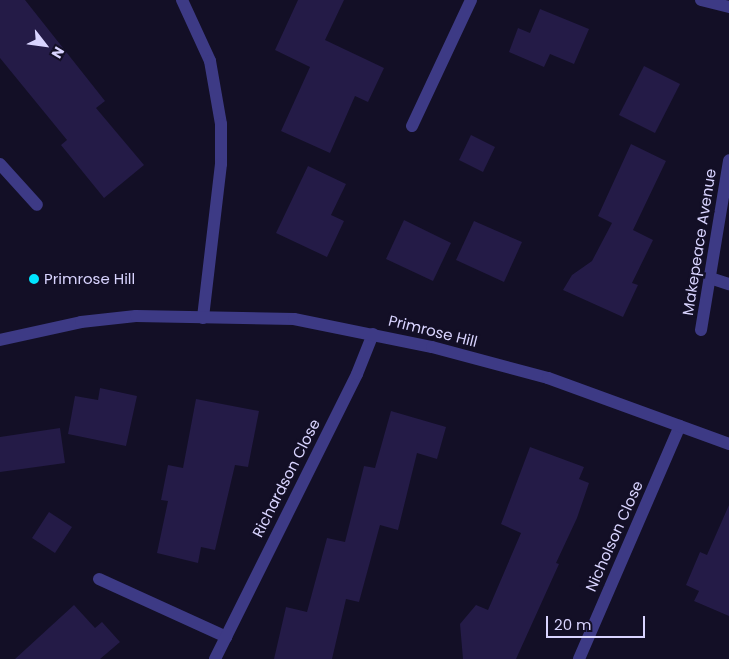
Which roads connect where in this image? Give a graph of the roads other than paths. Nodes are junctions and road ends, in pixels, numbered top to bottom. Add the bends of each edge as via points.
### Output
1 (182, 0) edge
2 (471, 0) edge
3 (701, 0) edge
4 (729, 7) edge
5 (412, 126) dead end
6 (729, 160) edge
7 (0, 164) edge
8 (5, 178) edge
9 (37, 205) dead end
10 (710, 278) junction
11 (729, 284) edge
12 (203, 318) junction
13 (701, 330) dead end
14 (373, 334) junction
15 (0, 340) edge
16 (680, 426) junction
17 (729, 444) edge
18 (99, 579) dead end
19 (226, 636) junction
20 (215, 659) edge
21 (579, 659) edge

1 - 12 street via 210,61 221,124 221,164
2 - 5 street
3 - 4 street
6 - 10 street, Makepeace Avenue
7 - 8 street
8 - 9 street
10 - 11 street
10 - 13 street, Makepeace Avenue
12 - 14 street, Primrose Hill via 294,319
12 - 15 street, Primrose Hill via 108,319
14 - 16 street, Primrose Hill via 548,378
14 - 19 street, Richardson Close via 357,374
16 - 17 street, Primrose Hill
16 - 21 street, Nicholson Close
18 - 19 street
19 - 20 street, Richardson Close

